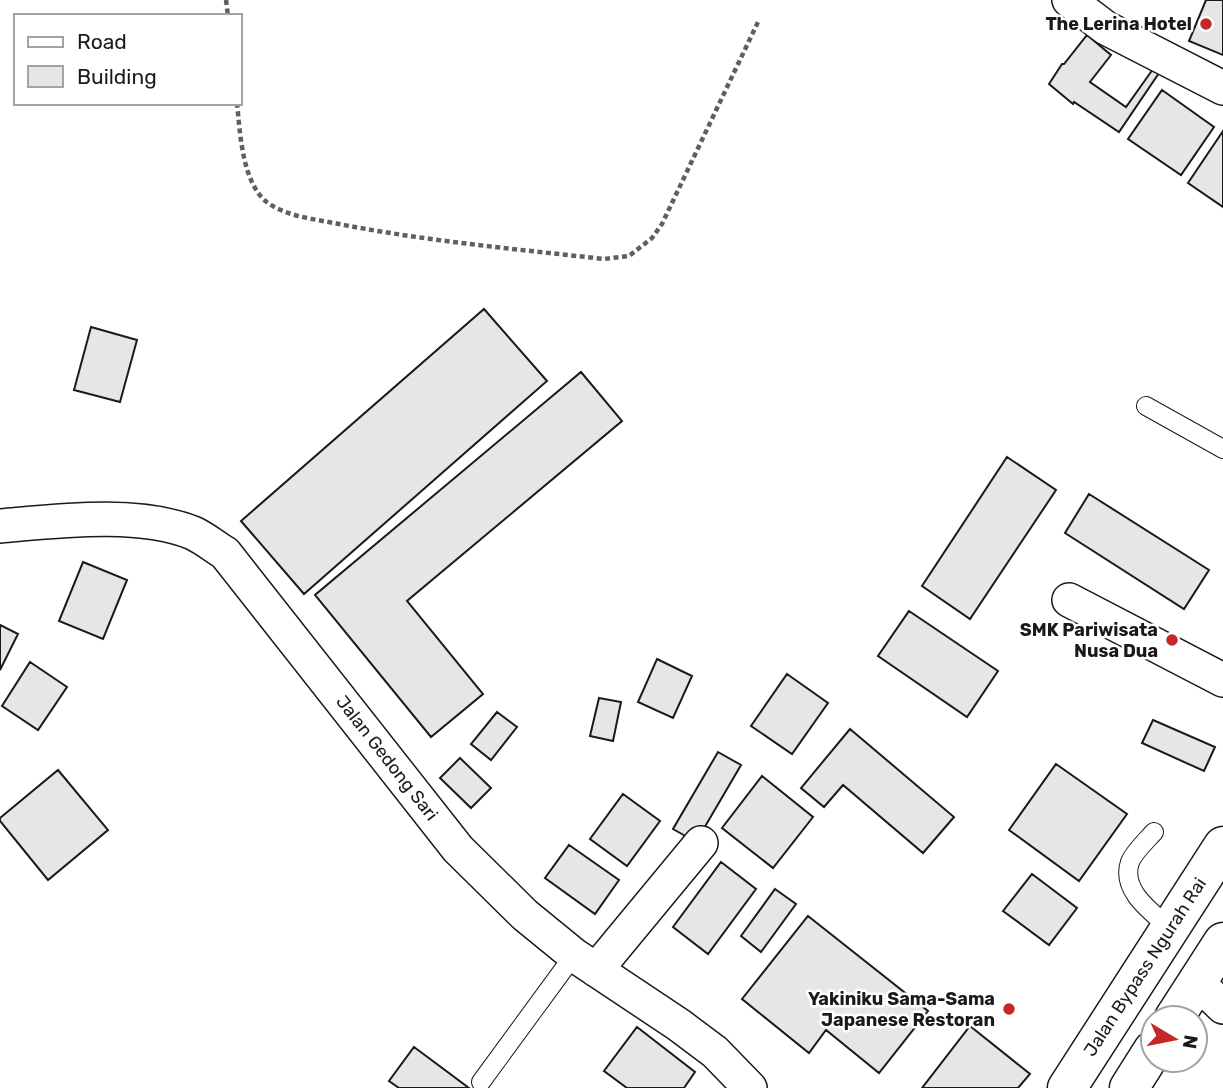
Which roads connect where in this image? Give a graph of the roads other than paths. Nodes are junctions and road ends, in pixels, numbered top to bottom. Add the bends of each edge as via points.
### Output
1 (1069, 0) edge
2 (1223, 88) edge
3 (1146, 405) dead end
4 (1223, 449) edge
5 (0, 526) edge
6 (1069, 600) dead end
7 (1223, 680) edge
8 (1154, 832) dead end
9 (701, 843) dead end
10 (1223, 846) edge
11 (1171, 929) junction
12 (1223, 942) edge
13 (585, 963) junction
14 (1210, 994) edge
15 (1195, 1004) edge
16 (1139, 1072) edge
17 (481, 1082) dead end
18 (750, 1088) edge
19 (1067, 1088) edge
20 (1129, 1088) edge

1 - 2 street via 1106,28
3 - 4 lane
5 - 13 street, Jalan Gedong Sari via 135,519 196,534 225,554 458,849 525,915
6 - 7 street
8 - 11 lane via 1131,860 1129,883
9 - 13 street
10 - 11 highway, Jalan Bypass Ngurah Rai
11 - 19 highway, Jalan Bypass Ngurah Rai
12 - 14 highway
13 - 17 lane
13 - 18 street, Jalan Gedong Sari via 715,1052
14 - 15 highway
16 - 20 highway

